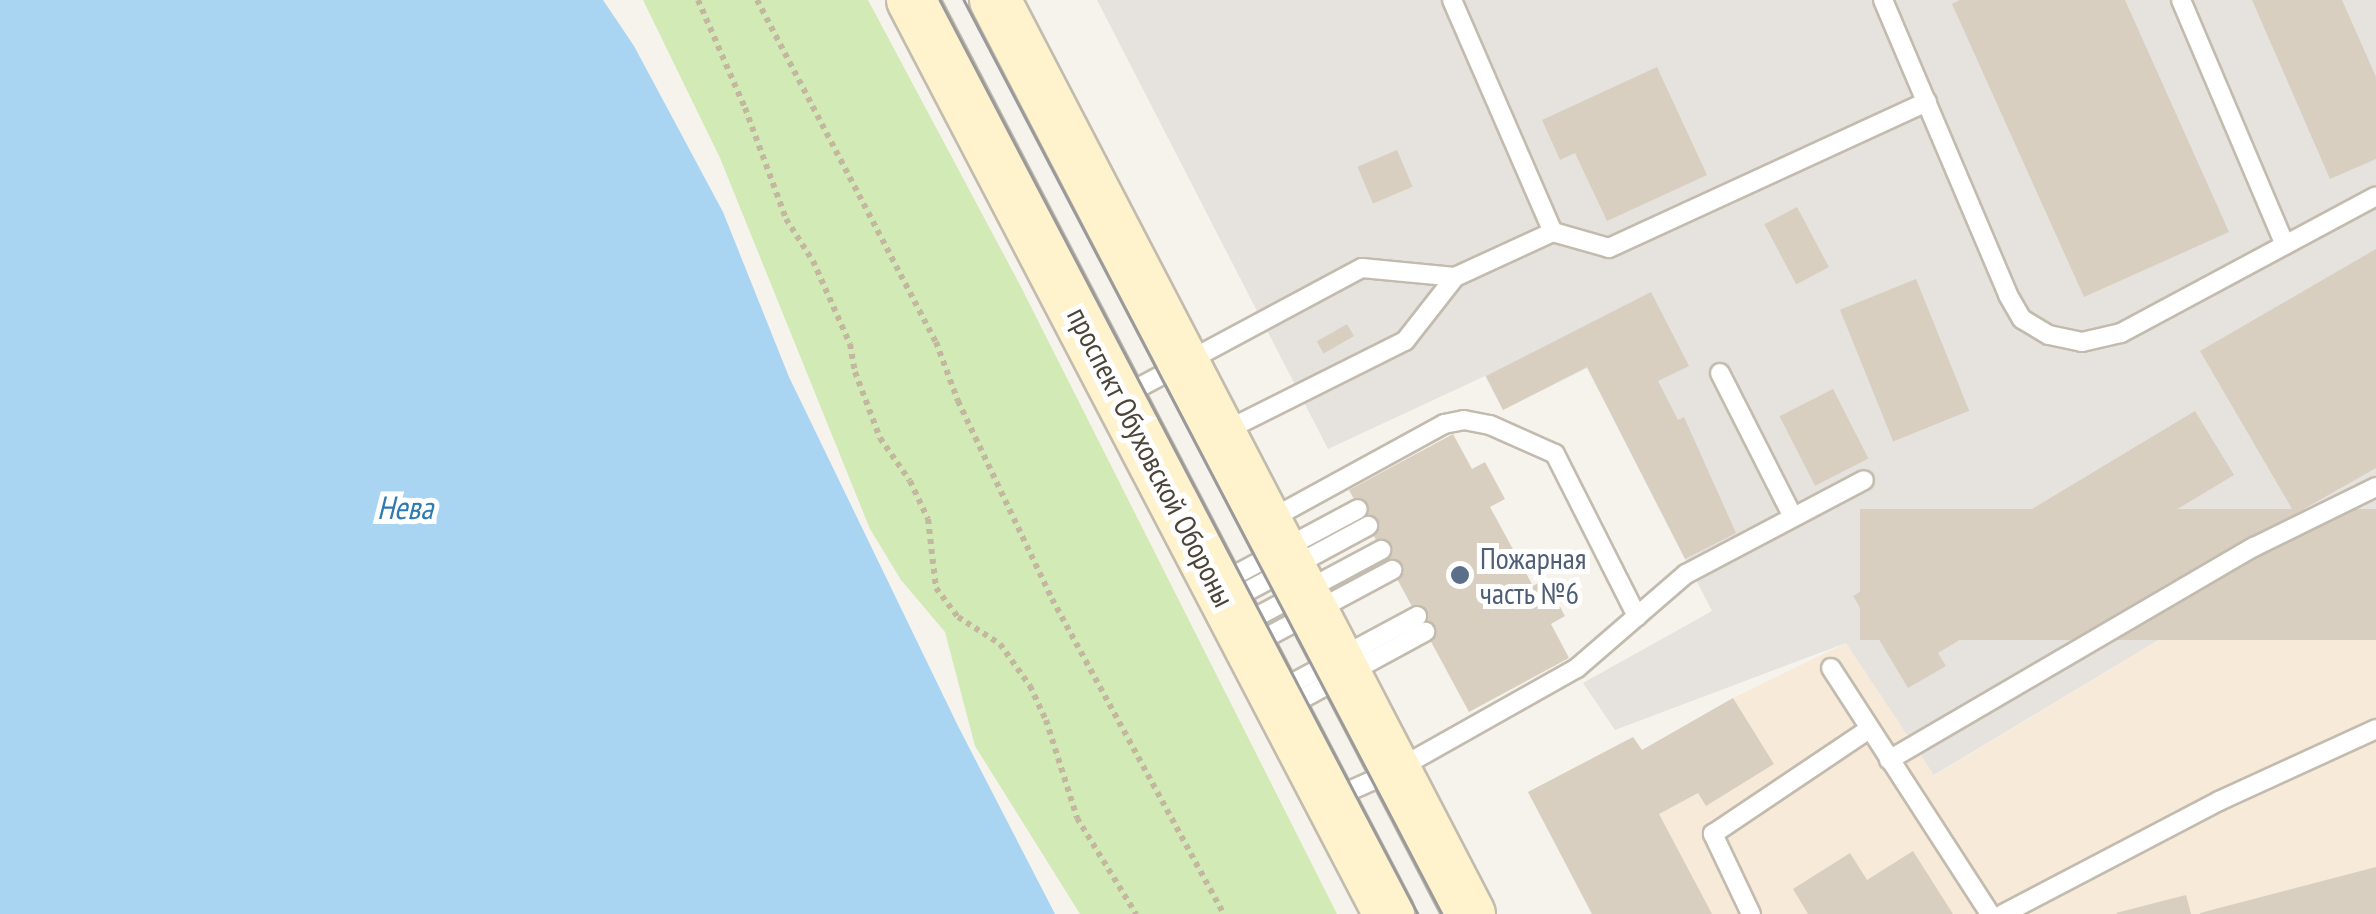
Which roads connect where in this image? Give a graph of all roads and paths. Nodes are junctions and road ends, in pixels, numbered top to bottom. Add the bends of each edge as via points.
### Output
1 (698, 0) edge
2 (757, 0) edge
3 (912, 0) edge
4 (995, 0) edge
5 (1452, 0) edge
6 (2181, 0) edge
7 (1891, 2) edge
8 (1926, 102) junction
9 (2376, 196) edge
10 (1554, 232) junction
11 (2285, 245) junction
12 (1455, 277) junction
13 (1186, 364) junction
14 (1720, 374) dead end
15 (1121, 398) junction
16 (1220, 434) junction
17 (1864, 480) dead end
18 (2376, 487) edge
19 (1358, 509) dead end
20 (1794, 518) junction
21 (1368, 526) dead end
22 (1381, 550) dead end
23 (1291, 569) junction
24 (1392, 570) dead end
25 (1233, 615) junction
26 (1638, 616) junction
27 (1421, 624) dead end
28 (1342, 667) junction
29 (1831, 668) dead end
30 (1278, 701) junction
31 (1868, 729) junction
32 (2376, 729) edge
33 (1889, 760) junction
34 (1396, 770) junction
35 (1330, 800) junction
36 (1136, 914) edge
37 (1224, 914) edge
38 (1390, 914) edge
39 (1470, 914) edge
40 (1751, 914) edge
41 (1990, 914) edge
42 (2002, 914) edge

1 - 36 path via 786,218 850,344 880,438 928,519 936,588 958,617 1000,644 1030,686 1077,818
2 - 37 path via 936,342 1052,600
3 - 15 main road, проспект Обуховской Обороны
4 - 13 main road
5 - 10 lane
6 - 11 lane
7 - 8 lane
8 - 10 lane via 1608,248
8 - 11 lane via 2008,295 2022,319 2048,335 2082,342 2121,334
9 - 11 lane
10 - 12 lane
12 - 13 lane via 1362,268
12 - 16 lane via 1404,341
13 - 15 lane
13 - 16 main road
14 - 20 lane
15 - 25 main road, проспект Обуховской Обороны
16 - 23 main road
17 - 20 lane
18 - 33 lane via 2254,547
19 - 23 lane
20 - 26 lane via 1686,574
21 - 23 lane
22 - 23 lane
23 - 24 lane
23 - 25 lane
23 - 25 lane
23 - 26 lane via 1444,424 1464,420 1555,454
23 - 28 main road
25 - 30 main road, проспект Обуховской Обороны
26 - 34 lane via 1577,668
27 - 28 lane
28 - 30 lane
28 - 34 main road
29 - 31 lane
30 - 35 main road, проспект Обуховской Обороны
31 - 33 lane
31 - 40 lane via 1713,834
32 - 42 lane via 2219,801
33 - 41 lane
34 - 35 lane
34 - 39 main road
35 - 38 main road, проспект Обуховской Обороны

